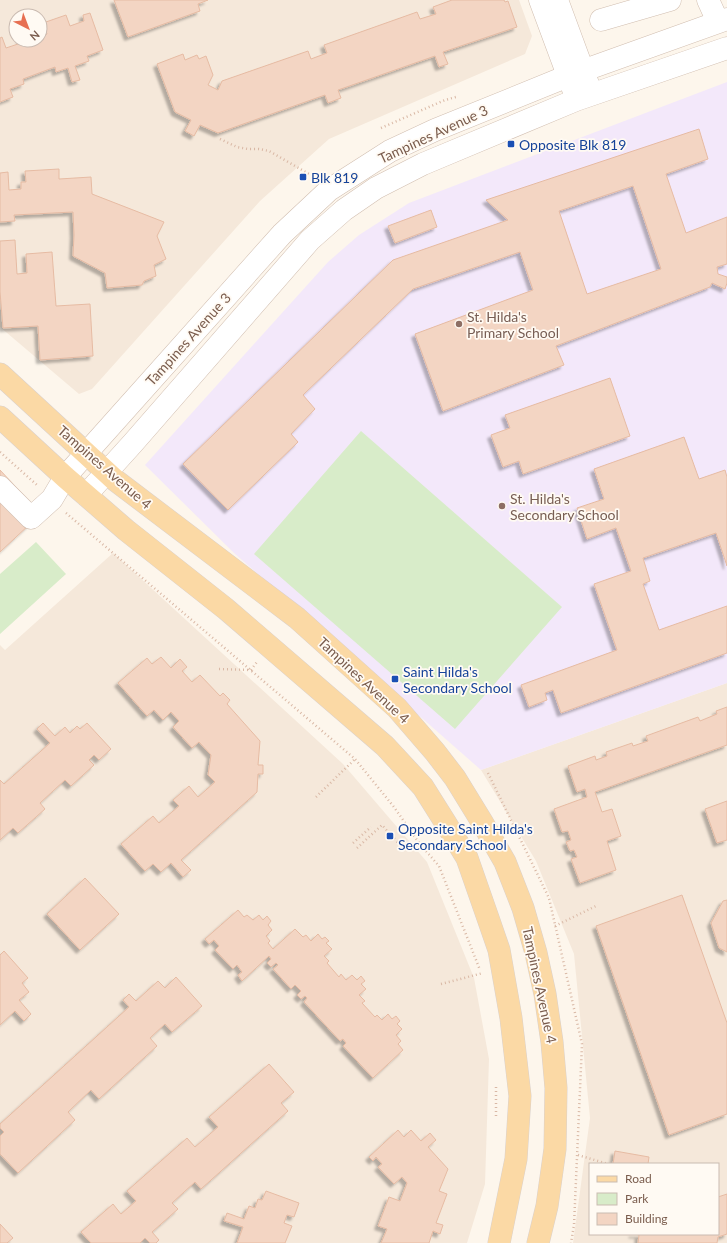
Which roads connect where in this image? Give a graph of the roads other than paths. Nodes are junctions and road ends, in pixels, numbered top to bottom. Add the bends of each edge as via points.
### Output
1 (540, 0) edge
2 (557, 0) edge
3 (670, 0) edge
4 (708, 0) edge
5 (601, 20) dead end
6 (723, 21) edge
7 (727, 48) edge
8 (575, 73) junction
9 (584, 97) junction
10 (0, 374) edge
11 (0, 416) edge
12 (86, 453) junction
13 (107, 472) junction
14 (65, 476) junction
15 (2, 493) edge
16 (86, 495) junction
17 (499, 1243) edge
18 (538, 1243) edge

1 - 8 street
2 - 8 street
3 - 5 street
4 - 6 street
6 - 8 street, Tampines Avenue 3
7 - 9 street, Tampines Avenue 3
8 - 9 street
8 - 12 street, Tampines Avenue 3 via 390,151 329,190 282,234
9 - 13 street, Tampines Avenue 3 via 423,164 376,188 344,210 310,240
10 - 12 main road, Tampines Avenue 4
11 - 14 main road
12 - 13 main road, Tampines Avenue 4
12 - 14 street, Tampines Avenue 3
13 - 16 street, Tampines Avenue 3
13 - 18 main road, Tampines Avenue 4 via 297,618 397,708 455,778 505,862 523,908 536,953 552,1042 556,1088 555,1149
14 - 15 street, Tampines Avenue 3 via 52,499 31,518
14 - 16 main road
16 - 17 main road via 226,609 385,746 422,787 467,858 499,950 511,1018 520,1096 516,1159

